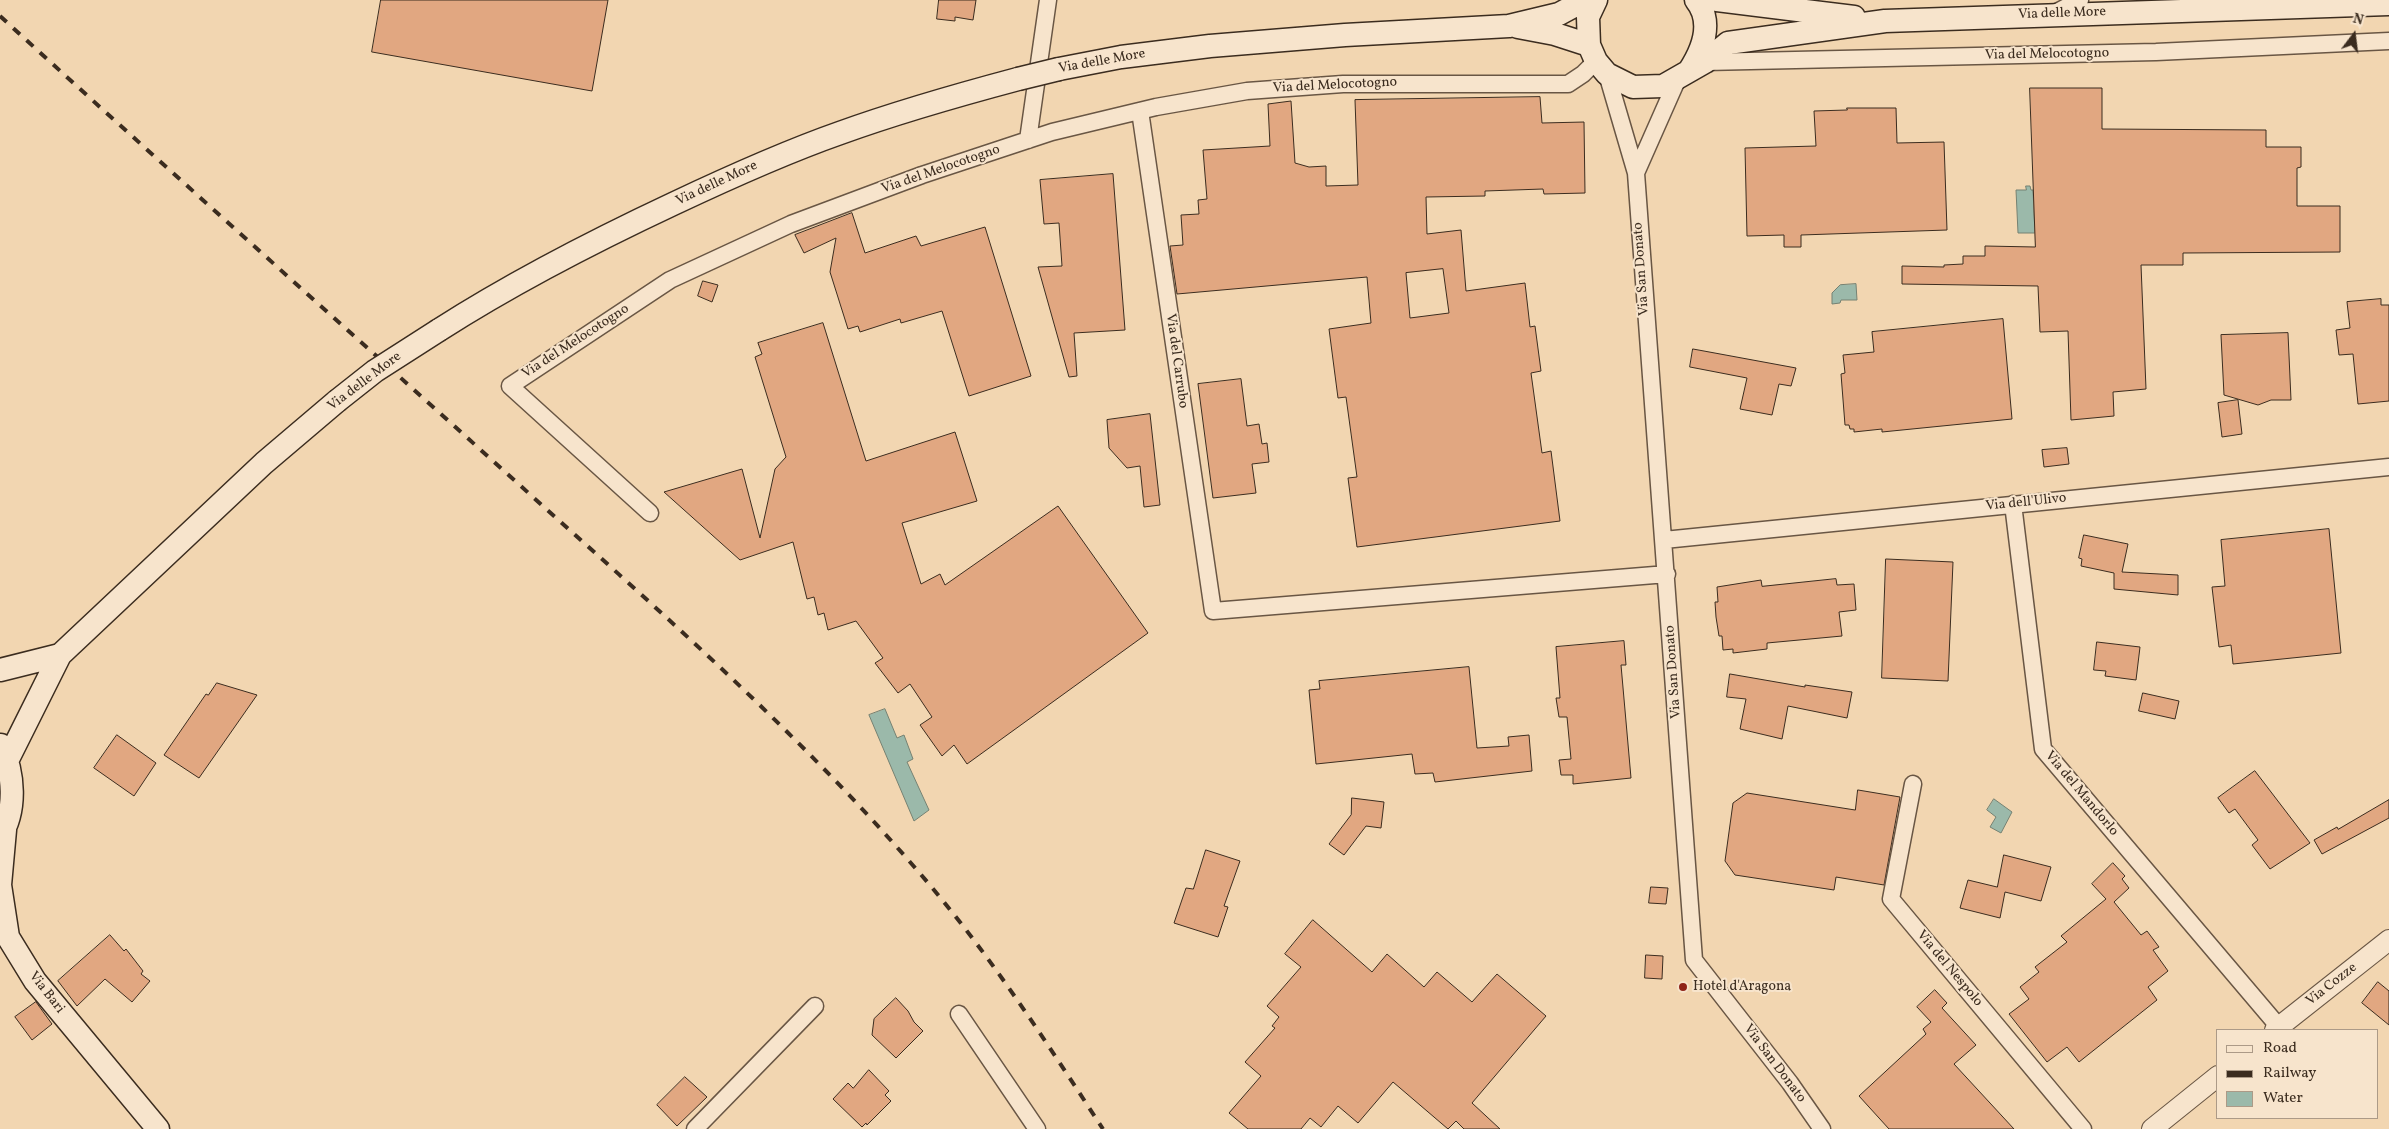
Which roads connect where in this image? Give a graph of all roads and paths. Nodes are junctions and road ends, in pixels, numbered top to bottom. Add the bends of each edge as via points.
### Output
1 (1048, 0) edge
2 (1585, 0) edge
3 (1596, 0) edge
4 (1696, 0) edge
5 (1717, 0) edge
6 (2080, 0) edge
7 (2286, 3) edge
8 (2389, 4) edge
9 (2051, 15) junction
10 (1885, 21) junction
11 (1509, 26) junction
12 (2389, 41) edge
13 (1597, 60) junction
14 (1690, 70) junction
15 (1140, 111) junction
16 (1028, 140) junction
17 (1636, 173) junction
18 (2389, 467) edge
19 (2013, 504) junction
20 (650, 513) dead end
21 (1664, 540) junction
22 (1667, 574) junction
23 (60, 655) junction
24 (0, 670) edge
25 (4, 750) edge
26 (1913, 784) dead end
27 (2, 834) edge
28 (2389, 940) edge
29 (815, 1006) dead end
30 (960, 1014) dead end
31 (2277, 1029) edge
32 (2216, 1078) edge
33 (158, 1129) edge
34 (695, 1129) edge
35 (1037, 1129) edge
36 (1822, 1129) edge
37 (2083, 1129) edge
38 (2152, 1129) edge

1 - 16 street
2 - 11 main road via 1559,14
3 - 13 main road via 1588,17
4 - 14 main road via 1700,4 1705,28 1701,52
5 - 10 main road
6 - 9 street
7 - 8 main road, Via delle More
7 - 9 main road, Via delle More
9 - 10 main road, Via delle More
10 - 14 main road via 1728,43
11 - 13 main road via 1555,34
11 - 23 main road, Via delle More, bridge via 1346,35 1121,57 1059,69 936,101 839,133 752,167 561,258 484,301 375,371 264,462
12 - 14 street, Via del Melocotogno
13 - 14 main road via 1633,87 1663,86
13 - 15 street, Via del Melocotogno via 1568,84 1343,84 1247,91
13 - 17 street
14 - 17 street
15 - 16 street, Via del Melocotogno
15 - 22 street, Via del Carrubo via 1213,611
16 - 20 street, Via del Melocotogno via 791,224 679,276 510,386
17 - 21 street, Via San Donato
18 - 19 street, Via dell'Ulivo
19 - 21 street, Via dell'Ulivo
19 - 31 street, Via del Mandorlo via 2043,749
21 - 22 street, Via San Donato
22 - 36 street, Via San Donato via 1694,960
23 - 24 main road
23 - 25 main road
25 - 27 main road, Via Bari via 13,794
26 - 37 street, Via del Nespolo via 1891,899
27 - 33 main road, Via Bari via 0,885 8,937 35,981
28 - 31 street, Via Cozze
29 - 34 street
30 - 35 street
32 - 38 street

